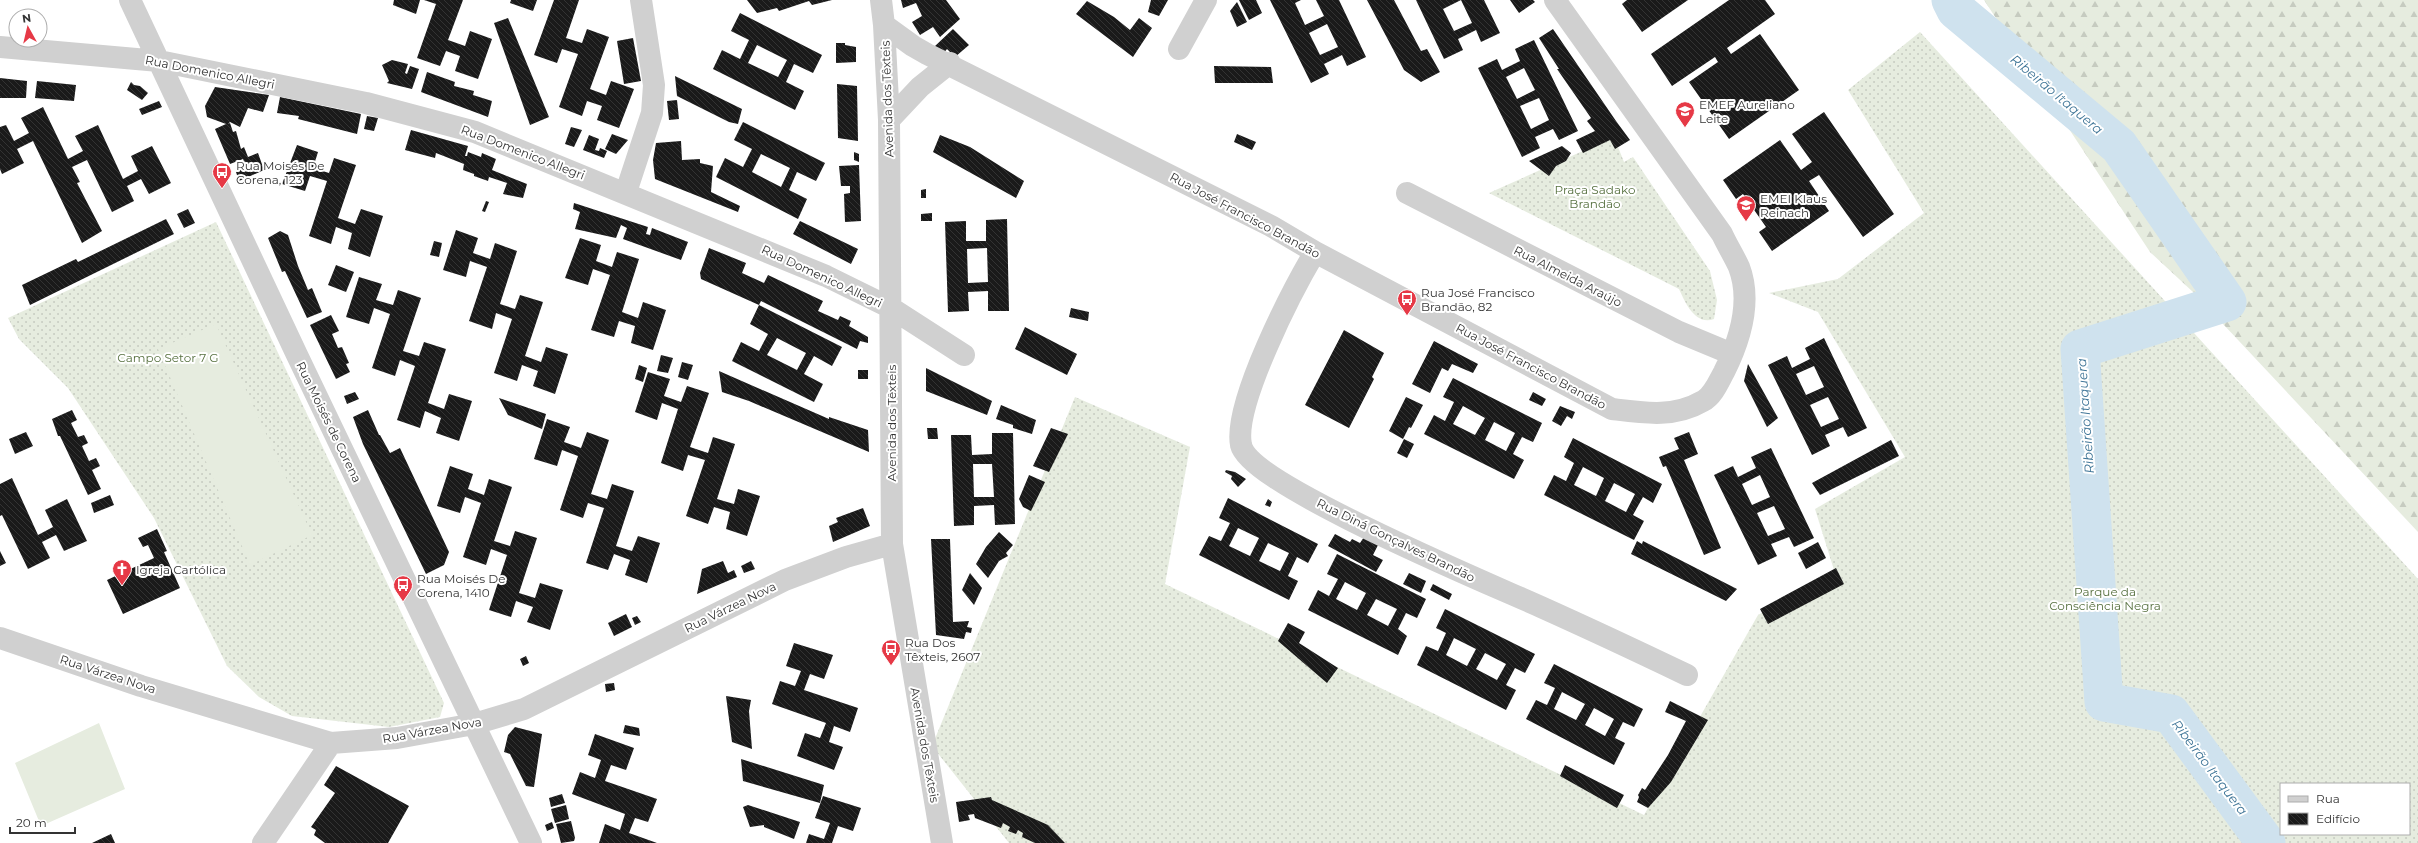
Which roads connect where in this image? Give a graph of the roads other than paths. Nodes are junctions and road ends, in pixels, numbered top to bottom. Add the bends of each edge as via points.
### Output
1 (130, 0) edge
2 (641, 0) edge
3 (881, 0) edge
4 (1206, 0) edge
5 (1555, 0) edge
6 (884, 25) junction
7 (0, 47) edge
8 (1179, 49) dead end
9 (159, 61) junction
10 (950, 64) junction
11 (889, 120) junction
12 (626, 192) junction
13 (1407, 193) dead end
14 (1315, 252) junction
15 (891, 308) junction
16 (1732, 354) junction
17 (964, 355) dead end
18 (892, 544) junction
19 (0, 638) edge
20 (1687, 675) dead end
21 (474, 724) junction
22 (331, 743) junction
23 (263, 843) edge
24 (531, 843) edge
25 (942, 843) edge

1 - 9 street, Rua Moisés de Corena
2 - 12 street via 654,85 652,113
3 - 6 street, Avenida dos Têxteis
4 - 8 street
5 - 16 street, Rua José Francisco Brandão via 1722,234 1739,267 1745,296 1742,324
6 - 10 street, Rua José Francisco Brandão via 913,46
6 - 11 street, Avenida dos Têxteis
7 - 9 street, Rua Domenico Allegri
9 - 12 street, Rua Domenico Allegri via 366,103 475,132
9 - 21 street, Rua Moisés de Corena
10 - 11 street via 920,87
10 - 14 street, Rua José Francisco Brandão via 1271,226
11 - 15 street, Avenida dos Têxteis
12 - 15 street, Rua Domenico Allegri via 826,276
13 - 16 street, Rua Almeida Araújo via 1679,332
14 - 16 street, Rua José Francisco Brandão via 1612,408 1654,415 1679,412 1705,401
14 - 20 street, Rua Diná Gonçalves Brandão via 1295,286 1258,367 1242,424 1241,446 1257,466 1376,533
15 - 17 street, Rua Domenico Allegri
15 - 18 street, Avenida dos Têxteis
18 - 21 street, Rua Várzea Nova via 846,557 785,580 524,708
18 - 25 street, Avenida dos Têxteis
19 - 22 street, Rua Várzea Nova via 141,686
21 - 22 street, Rua Várzea Nova via 397,738
21 - 24 street, Rua Moisés de Corena
22 - 23 street

